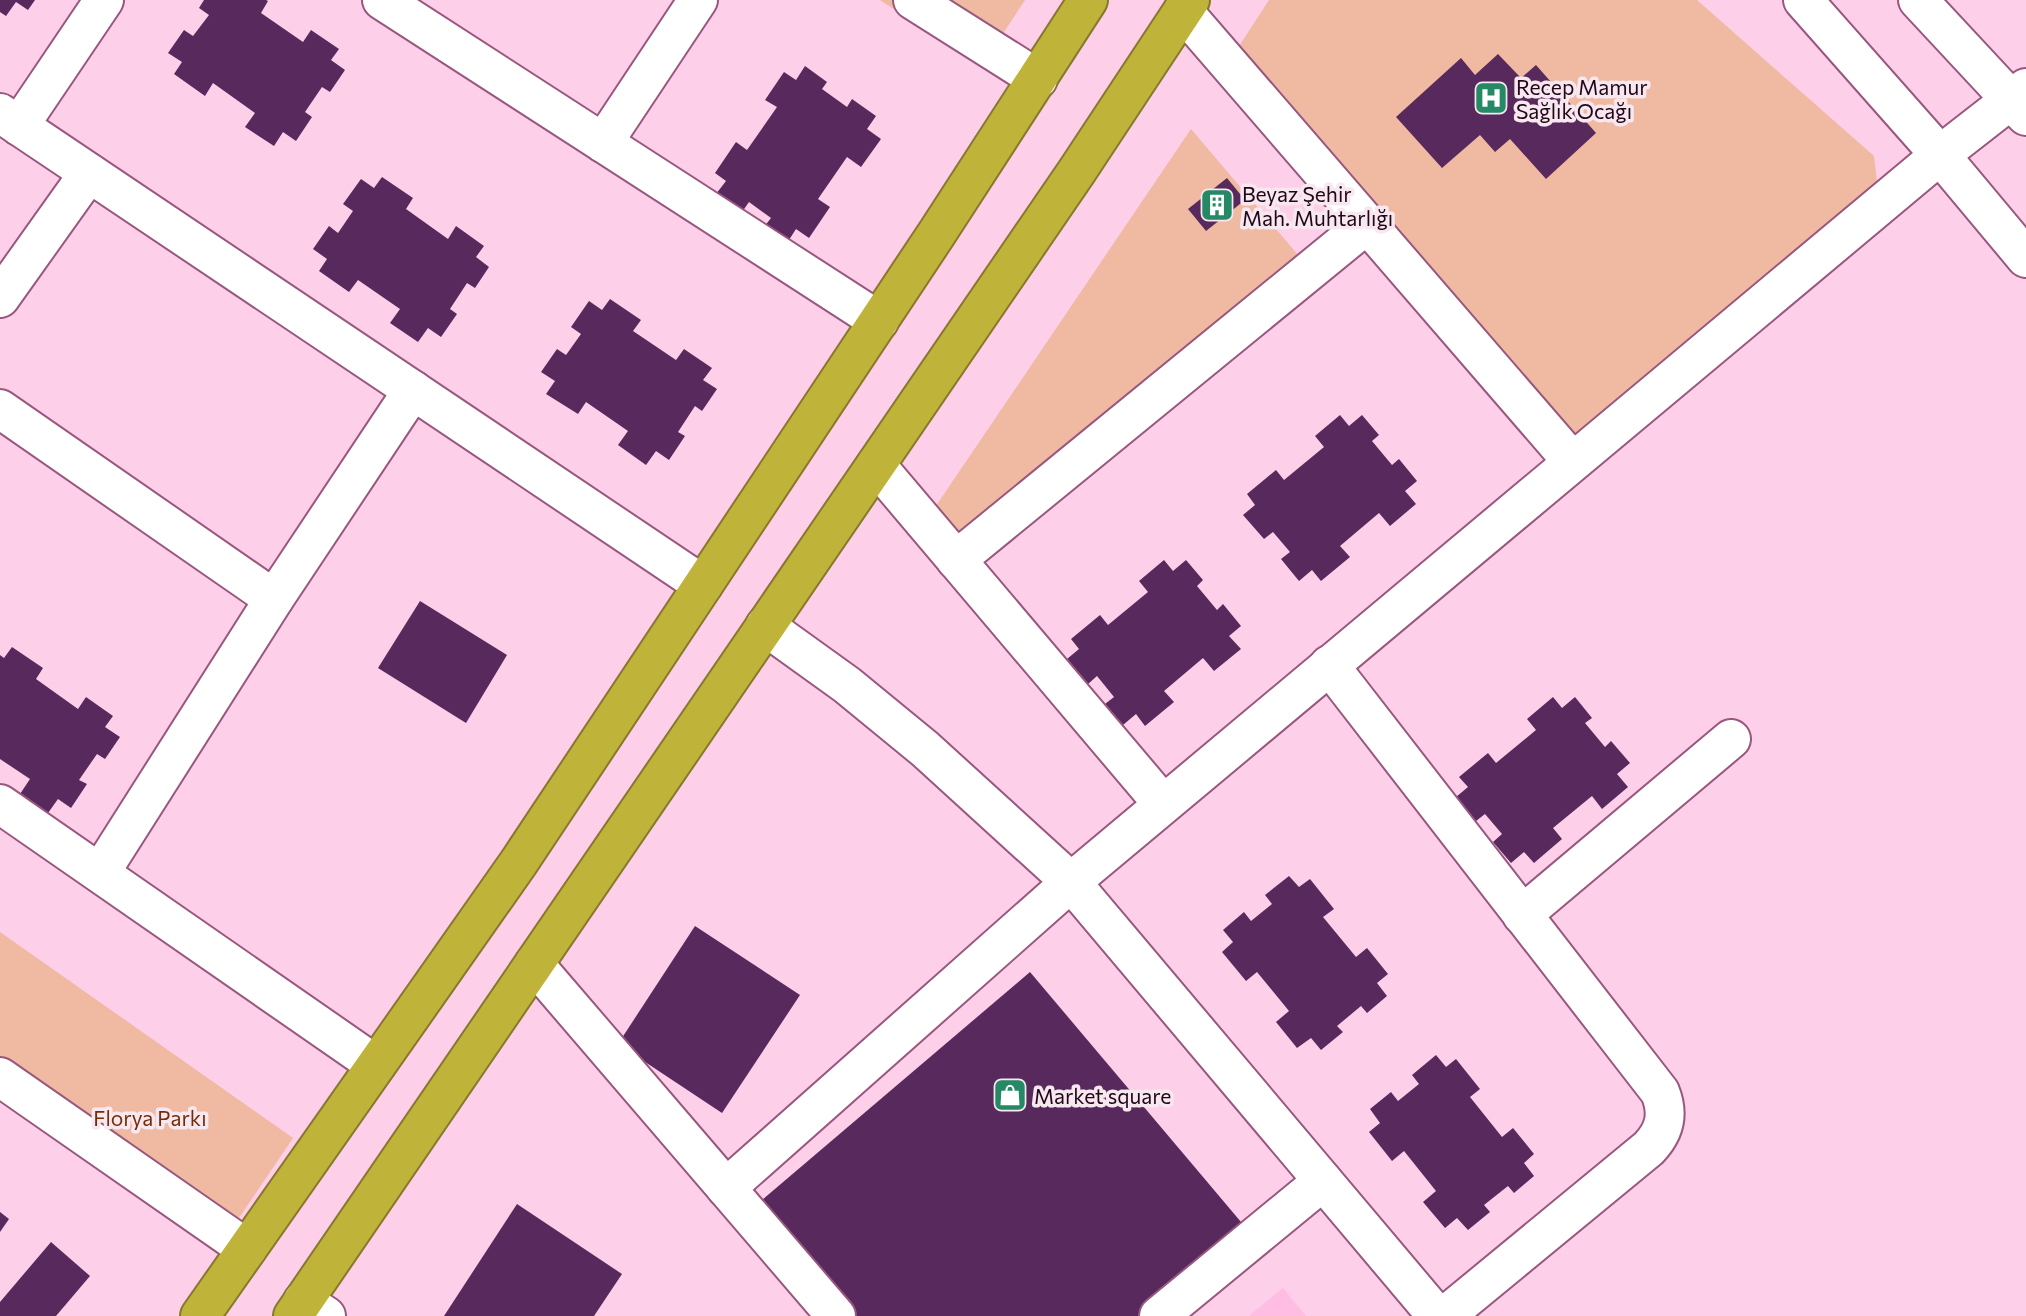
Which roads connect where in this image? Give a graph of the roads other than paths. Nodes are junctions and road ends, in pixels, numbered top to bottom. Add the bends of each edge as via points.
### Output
1 (104, 0) edge
2 (382, 0) edge
3 (698, 0) edge
4 (913, 0) edge
5 (1088, 0) edge
6 (1803, 0) edge
7 (1918, 0) edge
8 (1186, 5) edge
9 (1038, 79) junction
10 (2021, 101) edge
11 (9, 119) edge
12 (603, 143) junction
13 (1940, 155) junction
14 (89, 173) junction
15 (1367, 224) junction
16 (2026, 258) edge
17 (0, 298) edge
18 (879, 321) junction
19 (414, 390) junction
20 (0, 409) edge
21 (1572, 461) junction
22 (876, 465) junction
23 (956, 560) junction
24 (703, 585) junction
25 (274, 599) junction
26 (765, 626) junction
27 (1328, 665) junction
28 (1731, 740) dead end
29 (0, 804) edge
30 (1163, 804) junction
31 (100, 873) junction
32 (1071, 882) junction
33 (1522, 915) junction
34 (534, 964) junction
35 (376, 1065) junction
36 (0, 1077) edge
37 (1323, 1181) junction
38 (726, 1188) junction
39 (247, 1250) junction
40 (307, 1311) edge
41 (200, 1316) edge
42 (836, 1316) edge
43 (1158, 1316) edge
44 (1437, 1316) edge
45 (1445, 1316) edge

1 - 11 street
2 - 12 street
3 - 12 street
4 - 9 street
5 - 9 highway
6 - 13 street
7 - 10 street
8 - 15 street
8 - 22 highway
9 - 18 highway
10 - 13 street
11 - 14 street
12 - 18 street
13 - 16 street
13 - 21 street
14 - 17 street
14 - 19 street
15 - 21 street
15 - 23 street
18 - 24 highway
19 - 24 street
19 - 25 street
20 - 25 street
21 - 27 street
22 - 23 street
22 - 26 highway
23 - 30 street
24 - 35 highway via 519,862
25 - 31 street
26 - 32 street via 925,749
26 - 34 highway
27 - 30 street
27 - 33 street
28 - 33 street
29 - 31 street
30 - 32 street
31 - 35 street
32 - 37 street
32 - 38 street
33 - 45 street via 1660,1092 1665,1103 1664,1126 1649,1148
34 - 38 street
34 - 40 highway
35 - 39 highway
36 - 39 street
37 - 43 street
37 - 44 street
38 - 42 street
39 - 41 highway

